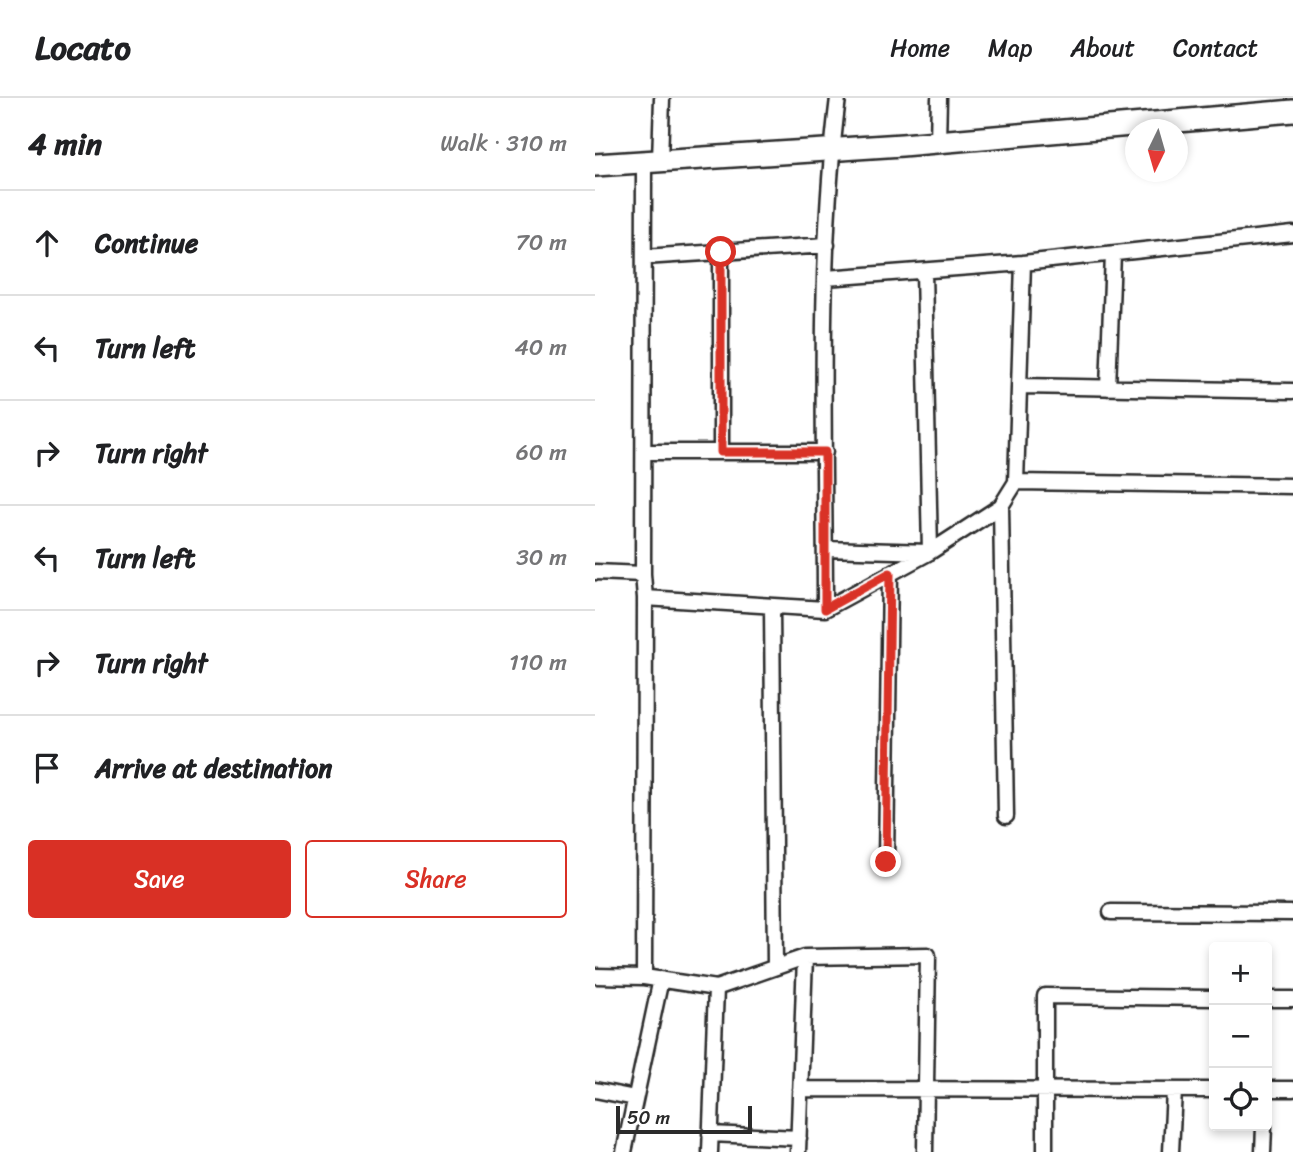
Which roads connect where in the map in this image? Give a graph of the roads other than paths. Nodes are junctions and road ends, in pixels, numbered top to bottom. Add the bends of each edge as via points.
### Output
1 (662, 98) edge
2 (838, 98) edge
3 (939, 98) edge
4 (1293, 111) edge
5 (938, 142) junction
6 (831, 150) junction
7 (652, 161) junction
8 (595, 165) edge
9 (1293, 234) edge
10 (827, 245) junction
11 (721, 252) junction
12 (1113, 254) junction
13 (644, 257) junction
14 (1023, 263) junction
15 (924, 271) junction
16 (826, 278) junction
17 (1021, 386) junction
18 (1108, 388) junction
19 (1293, 391) edge
20 (644, 452) junction
21 (721, 452) junction
22 (825, 452) junction
23 (1016, 482) junction
24 (1293, 486) edge
25 (1000, 506) junction
26 (825, 549) junction
27 (930, 552) junction
28 (595, 572) edge
29 (890, 573) junction
30 (643, 574) junction
31 (645, 598) junction
32 (772, 606) junction
33 (825, 609) junction
34 (1006, 816) dead end
35 (886, 862) dead end
36 (1111, 912) dead end
37 (1293, 913) edge
38 (805, 957) junction
39 (775, 967) junction
40 (595, 976) edge
41 (644, 977) junction
42 (661, 979) junction
43 (716, 988) junction
44 (1209, 998) edge
45 (1272, 999) edge
46 (1293, 999) edge
47 (800, 1089) junction
48 (1272, 1089) edge
49 (1293, 1089) edge
50 (595, 1090) edge
51 (1174, 1090) junction
52 (1209, 1090) edge
53 (926, 1091) junction
54 (1048, 1091) junction
55 (635, 1098) junction
56 (1264, 1131) edge
57 (710, 1133) junction
58 (798, 1145) edge
59 (624, 1152) edge
60 (710, 1152) edge
61 (925, 1152) edge
62 (1045, 1152) edge
63 (1171, 1152) edge
64 (1263, 1152) edge

1 - 7 street
2 - 6 street
3 - 5 street
4 - 5 main road
5 - 6 main road
6 - 7 main road
6 - 10 street
7 - 8 main road
7 - 13 street
9 - 12 street
10 - 11 street
10 - 16 street
11 - 13 street
11 - 21 street
12 - 14 street
12 - 18 street
13 - 20 street
14 - 15 street
14 - 17 street
15 - 16 street
15 - 27 street
16 - 22 street
17 - 18 street
17 - 23 street
18 - 19 street
20 - 21 street
20 - 30 street
21 - 22 street
22 - 26 street
23 - 24 street
23 - 25 street
25 - 27 street
25 - 34 street
26 - 27 street
26 - 33 street
27 - 29 street
28 - 30 street
29 - 33 street
29 - 35 street
30 - 31 street
31 - 32 street
31 - 41 street
32 - 33 street
32 - 39 street
36 - 37 street
38 - 39 street
38 - 47 street
38 - 53 street via 928,955
39 - 43 street
40 - 41 street
41 - 42 street
42 - 43 street
42 - 55 street
43 - 57 street
44 - 54 street via 1045,996
45 - 46 street
47 - 53 street
47 - 58 street
48 - 49 street
50 - 55 street
51 - 52 street
51 - 54 street
51 - 63 street
53 - 54 street
53 - 61 street
54 - 62 street
55 - 59 street
56 - 64 street
57 - 58 street
57 - 60 street

